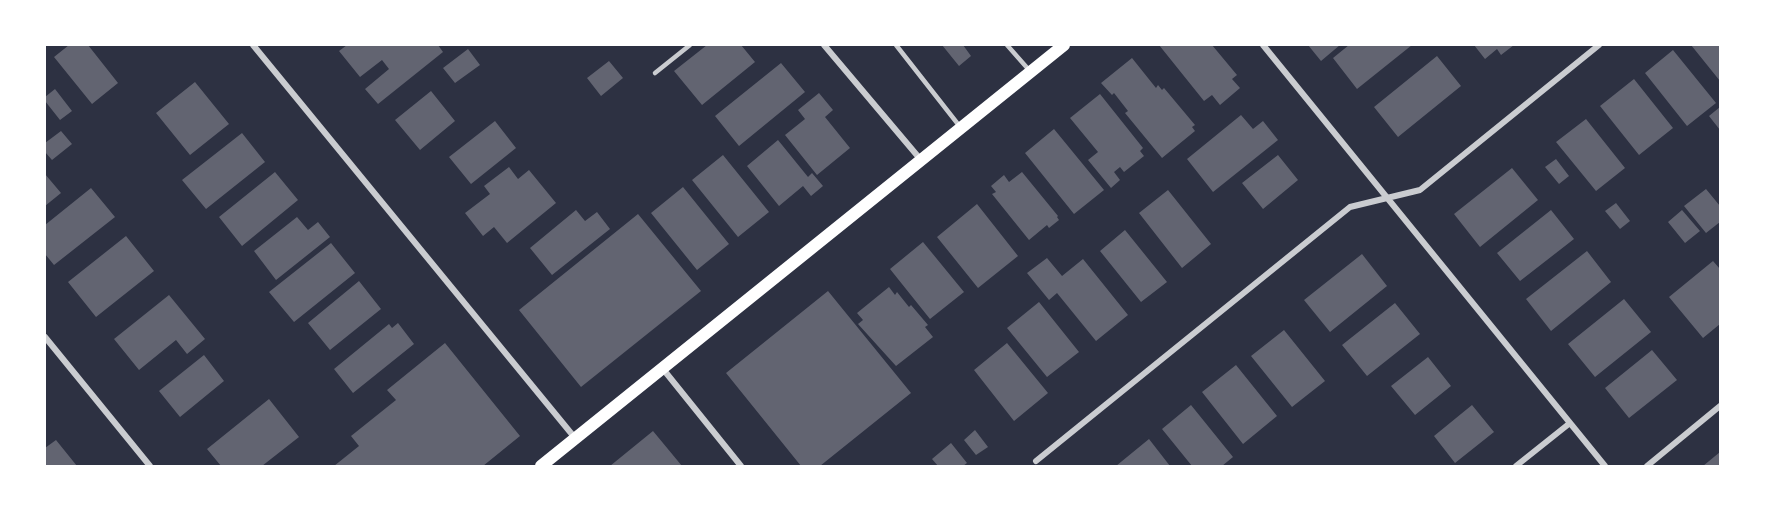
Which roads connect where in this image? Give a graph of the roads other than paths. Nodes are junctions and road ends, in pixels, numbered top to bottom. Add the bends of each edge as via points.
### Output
1 (253, 45) edge
2 (690, 45) edge
3 (825, 45) edge
4 (896, 45) edge
5 (1007, 45) edge
6 (1064, 45) edge
7 (1263, 45) edge
8 (1599, 45) edge
9 (1030, 72) junction
10 (655, 73) dead end
11 (961, 128) junction
12 (921, 160) junction
13 (1387, 199) junction
14 (45, 337) edge
15 (663, 369) junction
16 (1720, 406) edge
17 (1570, 423) junction
18 (575, 438) junction
19 (1036, 461) dead end
20 (150, 466) edge
21 (541, 466) edge
22 (741, 466) edge
23 (1516, 466) edge
24 (1605, 466) edge
25 (1647, 466) edge

1 - 18 street
2 - 10 lane
3 - 12 street
4 - 11 lane
5 - 9 lane
6 - 9 main road
7 - 13 street
8 - 13 street via 1420,190
9 - 11 main road
11 - 12 main road
12 - 15 main road
13 - 17 street
13 - 19 street via 1350,207
14 - 20 street
15 - 18 main road
15 - 22 street
16 - 25 street
17 - 23 street
17 - 24 street
18 - 21 main road

